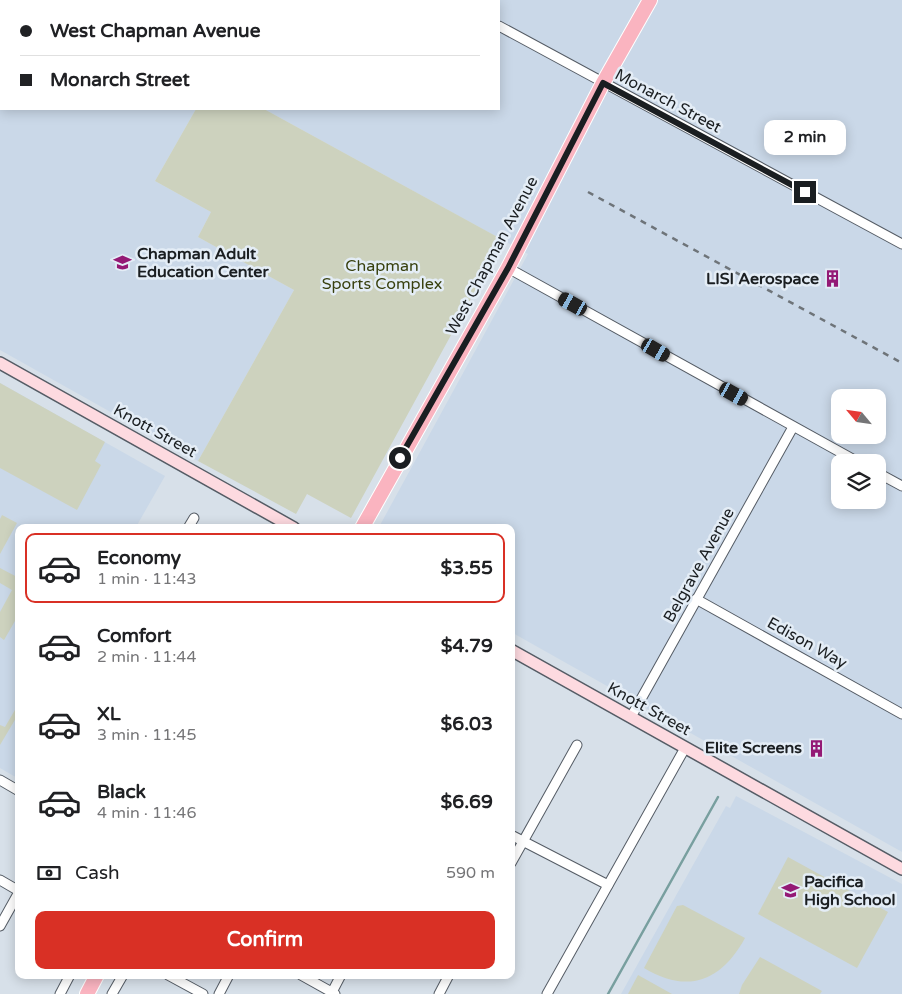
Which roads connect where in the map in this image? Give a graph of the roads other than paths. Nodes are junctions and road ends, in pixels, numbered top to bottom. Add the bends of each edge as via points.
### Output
1 (650, 0) edge
2 (500, 27) edge
3 (603, 83) junction
4 (902, 244) edge
5 (508, 268) junction
6 (0, 363) edge
7 (793, 427) junction
8 (843, 454) edge
9 (886, 477) edge
10 (902, 486) edge
11 (194, 518) dead end
12 (190, 524) edge
13 (287, 524) edge
14 (364, 524) edge
15 (696, 599) junction
16 (515, 652) edge
17 (902, 714) edge
18 (630, 717) junction
19 (577, 745) dead end
20 (685, 748) junction
21 (0, 780) edge
22 (15, 789) edge
23 (515, 837) edge
24 (523, 841) junction
25 (515, 856) edge
26 (902, 869) edge
27 (0, 880) edge
28 (608, 885) junction
29 (15, 889) edge
30 (15, 899) edge
31 (0, 926) edge
32 (68, 979) edge
33 (95, 979) edge
34 (121, 979) edge
35 (175, 979) edge
36 (227, 979) edge
37 (309, 979) edge
38 (339, 979) edge
39 (447, 979) edge
40 (333, 993) edge
41 (60, 994) edge
42 (87, 994) edge
43 (112, 994) edge
44 (203, 994) edge
45 (219, 994) edge
46 (439, 994) edge
47 (547, 994) edge

1 - 3 main road, West Chapman Avenue
2 - 3 street, Monarch Street
3 - 4 street, Monarch Street
3 - 5 main road, West Chapman Avenue
5 - 7 street
5 - 14 main road, West Chapman Avenue
6 - 13 main road, Knott Street
7 - 8 street
7 - 15 street, Belgrave Avenue
9 - 10 street
11 - 12 street
15 - 17 street, Edison Way
15 - 18 street, Belgrave Avenue
16 - 18 main road, Knott Street
18 - 20 main road, Knott Street
19 - 24 street
20 - 26 main road, Knott Street
20 - 28 street
21 - 22 street
23 - 24 street
24 - 25 street
24 - 28 street
27 - 29 street
28 - 47 street
30 - 31 street
32 - 41 street
33 - 42 main road
34 - 43 street
35 - 44 street
36 - 45 street
37 - 40 street
38 - 40 street
39 - 46 street

